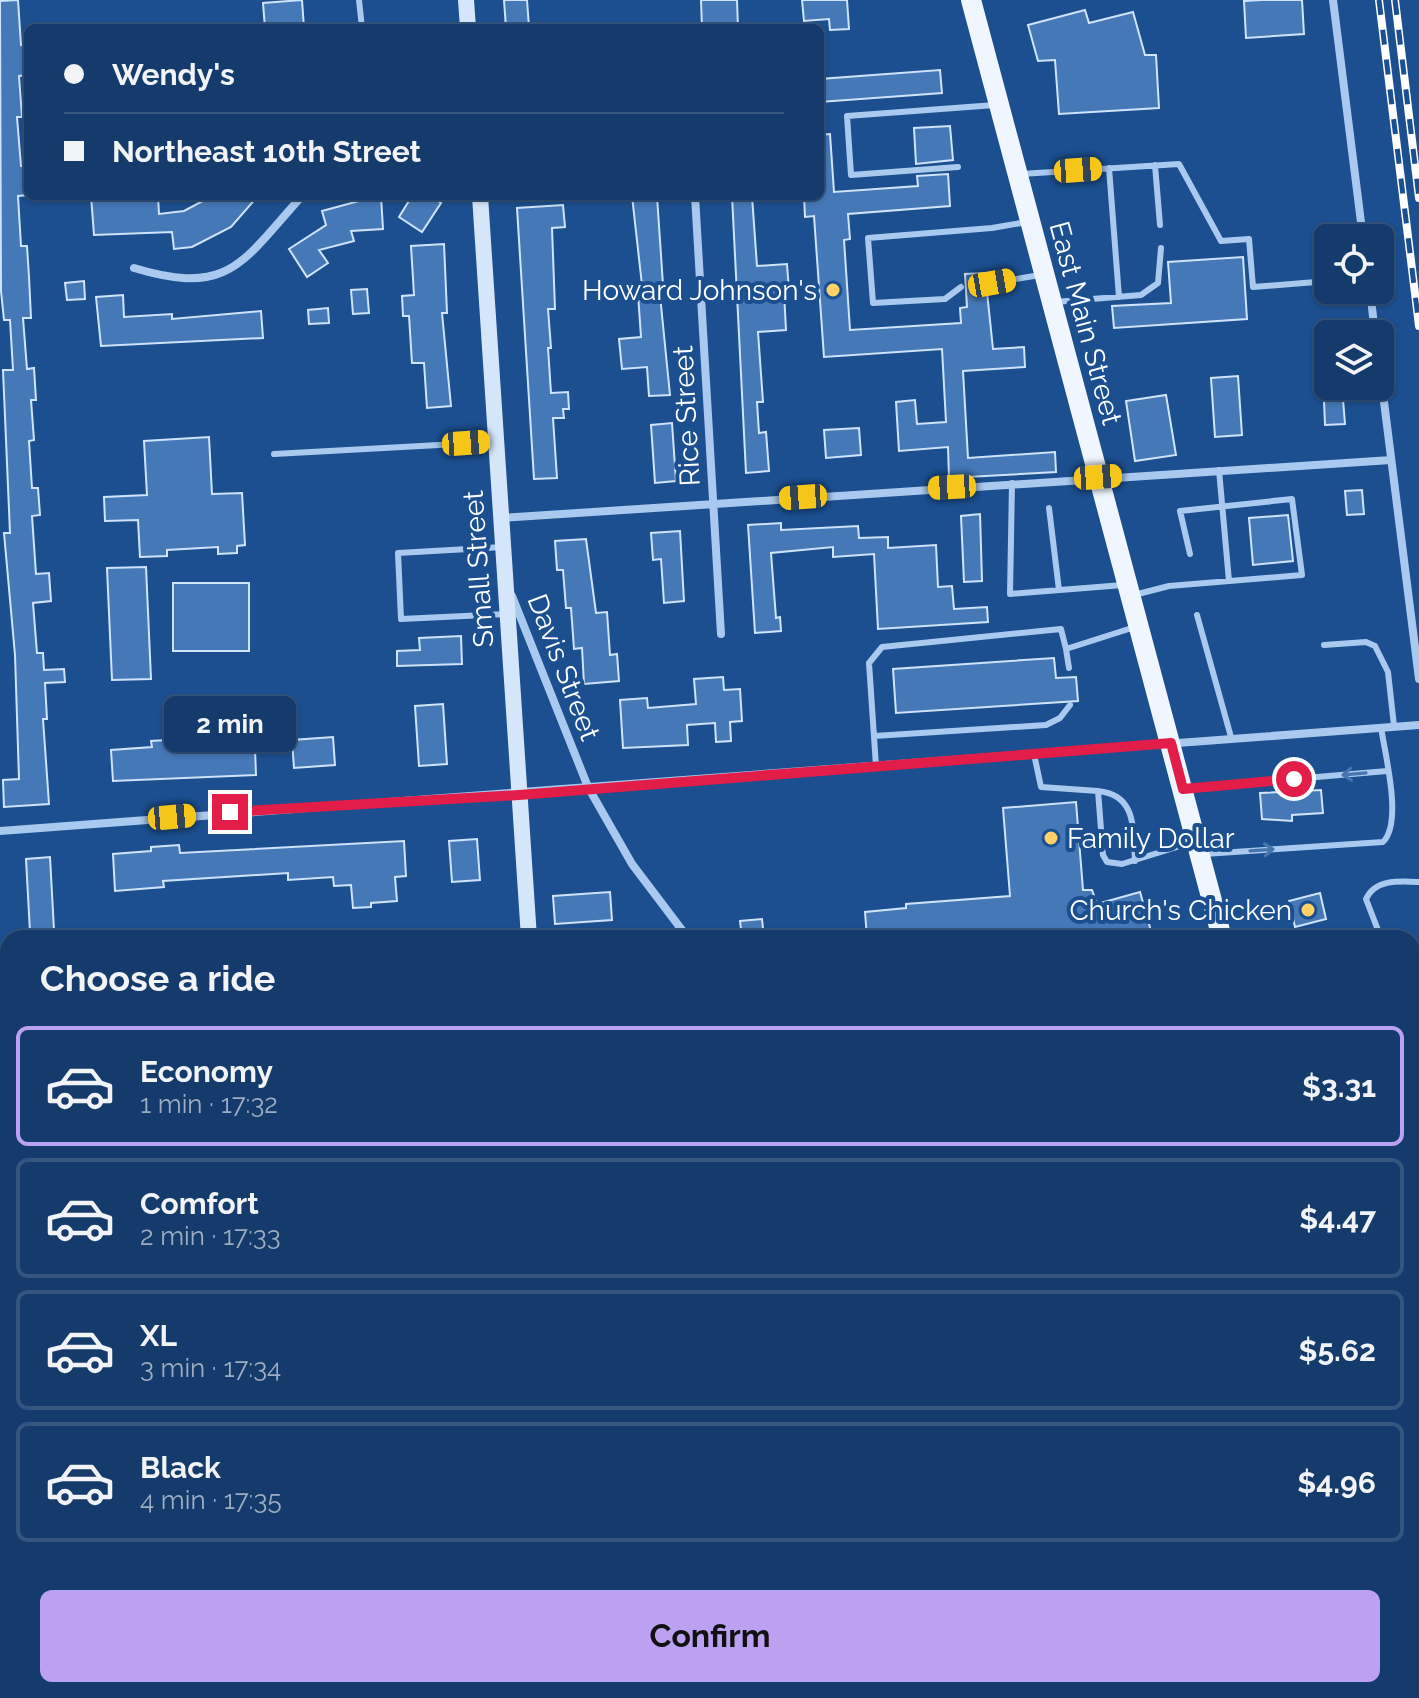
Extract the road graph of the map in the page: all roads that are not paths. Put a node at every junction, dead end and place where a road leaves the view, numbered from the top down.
1 (359, 0) edge
2 (466, 0) edge
3 (971, 0) edge
4 (1333, 0) edge
5 (362, 24) edge
6 (468, 24) edge
7 (999, 104) junction
8 (1155, 165) junction
9 (958, 167) dead end
10 (1109, 168) junction
11 (1017, 174) junction
12 (298, 200) edge
13 (480, 200) edge
14 (695, 200) edge
15 (1030, 221) junction
16 (1361, 224) edge
17 (1160, 225) dead end
18 (1161, 248) dead end
19 (134, 268) dead end
20 (1044, 274) junction
21 (1314, 282) edge
22 (992, 283) dead end
23 (961, 287) dead end
24 (1119, 297) junction
25 (1052, 303) junction
26 (1384, 400) edge
27 (496, 441) junction
28 (274, 454) dead end
29 (1391, 460) junction
30 (1219, 470) junction
31 (1098, 477) junction
32 (1012, 483) junction
33 (713, 503) junction
34 (1221, 507) junction
35 (1049, 508) dead end
36 (501, 518) junction
37 (503, 547) junction
38 (1190, 554) dead end
39 (504, 572) junction
40 (1229, 581) junction
41 (1059, 590) junction
42 (1129, 590) junction
43 (507, 614) junction
44 (1197, 615) dead end
45 (1139, 626) junction
46 (721, 634) dead end
47 (1324, 645) dead end
48 (1066, 649) junction
49 (1069, 668) dead end
50 (1419, 679) edge
51 (1070, 705) dead end
52 (1419, 725) edge
53 (1394, 726) junction
54 (1381, 727) junction
55 (874, 736) junction
56 (1231, 737) junction
57 (1171, 743) junction
58 (1034, 754) junction
59 (876, 766) junction
60 (1387, 771) junction
61 (588, 787) junction
62 (1183, 789) junction
63 (1098, 791) junction
64 (519, 795) junction
65 (0, 831) edge
66 (1199, 847) junction
67 (1135, 861) junction
68 (1419, 882) edge
69 (528, 930) edge
70 (682, 930) edge
71 (1220, 930) edge
72 (1378, 930) edge

1 - 5 lane
2 - 6 street
3 - 7 main road, East Main Street
4 - 16 street
7 - 9 lane
7 - 11 main road, East Main Street
8 - 10 lane
8 - 17 lane
8 - 21 lane
10 - 11 lane
10 - 24 lane
11 - 15 main road, East Main Street
12 - 19 street
13 - 27 street, Small Street
14 - 33 street, Rice Street
15 - 20 main road, East Main Street
15 - 23 lane
18 - 24 lane
20 - 22 lane
20 - 25 main road, East Main Street
24 - 25 lane
25 - 31 main road, East Main Street
26 - 29 street
27 - 28 lane
27 - 36 street, Small Street
29 - 30 street
29 - 50 street
30 - 31 street
30 - 34 lane
31 - 32 street
31 - 42 main road, East Main Street
32 - 33 street
32 - 41 lane
33 - 36 street
33 - 46 street, Rice Street
34 - 38 lane
34 - 40 lane
34 - 40 lane
35 - 41 lane
36 - 37 street, Small Street
37 - 39 street, Small Street
37 - 43 lane
39 - 43 street, Small Street
39 - 61 street, Davis Street
40 - 42 lane
41 - 42 lane
42 - 45 main road, East Main Street
43 - 64 street, Small Street
44 - 56 lane
45 - 48 lane
45 - 57 main road, East Main Street
47 - 53 lane
48 - 49 lane
48 - 55 lane
51 - 55 lane
52 - 53 street
53 - 54 street
54 - 56 street
54 - 60 lane
55 - 59 lane
56 - 57 street
57 - 58 street
57 - 62 main road, East Main Street
58 - 59 street
58 - 63 lane
59 - 61 street
60 -> 62 lane
66 -> 60 lane
61 - 64 street
61 - 70 street, Davis Street
62 - 66 main road, East Main Street
63 - 67 lane
63 - 67 lane
64 - 65 street
64 - 69 street, Small Street
66 - 67 lane
66 - 71 main road, East Main Street
68 - 72 lane

